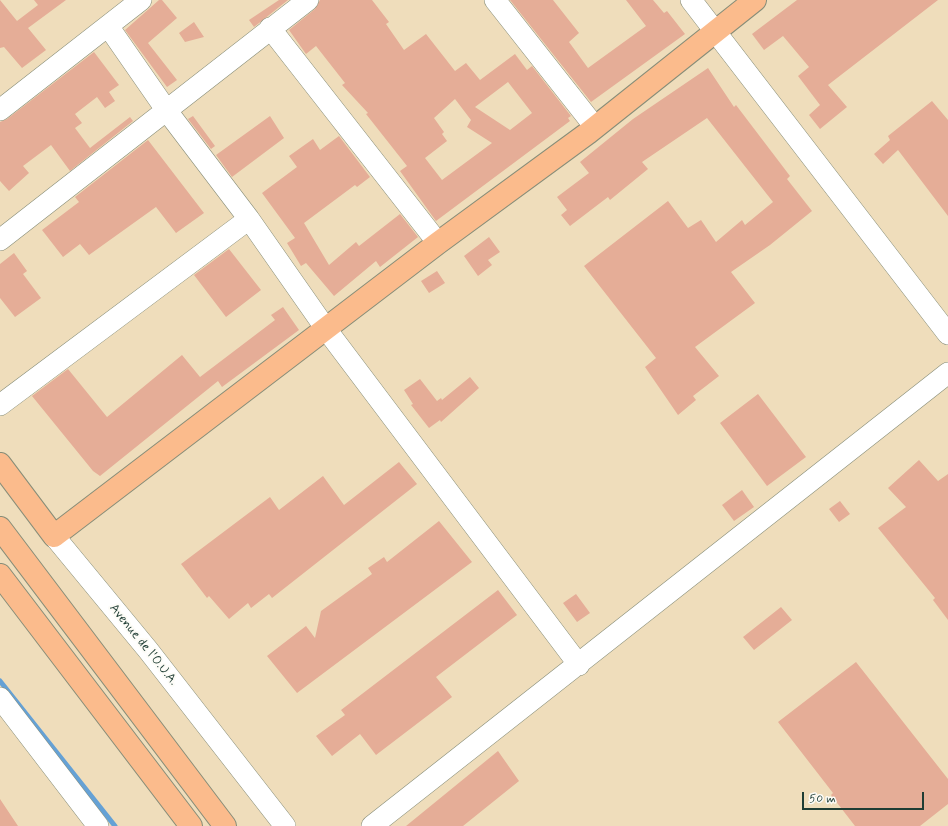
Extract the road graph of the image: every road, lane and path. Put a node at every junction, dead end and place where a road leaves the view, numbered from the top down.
1 (141, 0) edge
2 (308, 0) edge
3 (495, 0) edge
4 (691, 0) edge
5 (755, 0) edge
6 (108, 26) junction
7 (270, 28) junction
8 (715, 30) junction
9 (0, 110) edge
10 (167, 111) junction
11 (595, 127) junction
12 (248, 219) junction
13 (0, 240) edge
14 (438, 243) junction
15 (326, 329) junction
16 (948, 334) edge
17 (948, 373) edge
18 (0, 405) edge
19 (0, 464) edge
20 (0, 528) edge
21 (54, 536) junction
22 (0, 575) edge
23 (579, 664) junction
24 (0, 698) edge
25 (98, 826) edge
26 (192, 826) edge
27 (225, 826) edge
28 (285, 826) edge
29 (372, 826) edge

1 - 6 street
2 - 7 street
3 - 11 street
4 - 8 street
5 - 8 main road
6 - 9 street
6 - 10 street
7 - 10 street
7 - 14 street
8 - 11 main road
8 - 16 street
10 - 12 street
10 - 13 street
11 - 14 main road
12 - 15 street
12 - 18 street
14 - 15 main road
15 - 21 main road
15 - 23 street
17 - 23 street
19 - 21 main road, Avenue de l'O.U.A.
20 - 27 main road
21 - 28 street, Avenue de l'O.U.A.
22 - 26 main road
23 - 29 street
24 - 25 street

